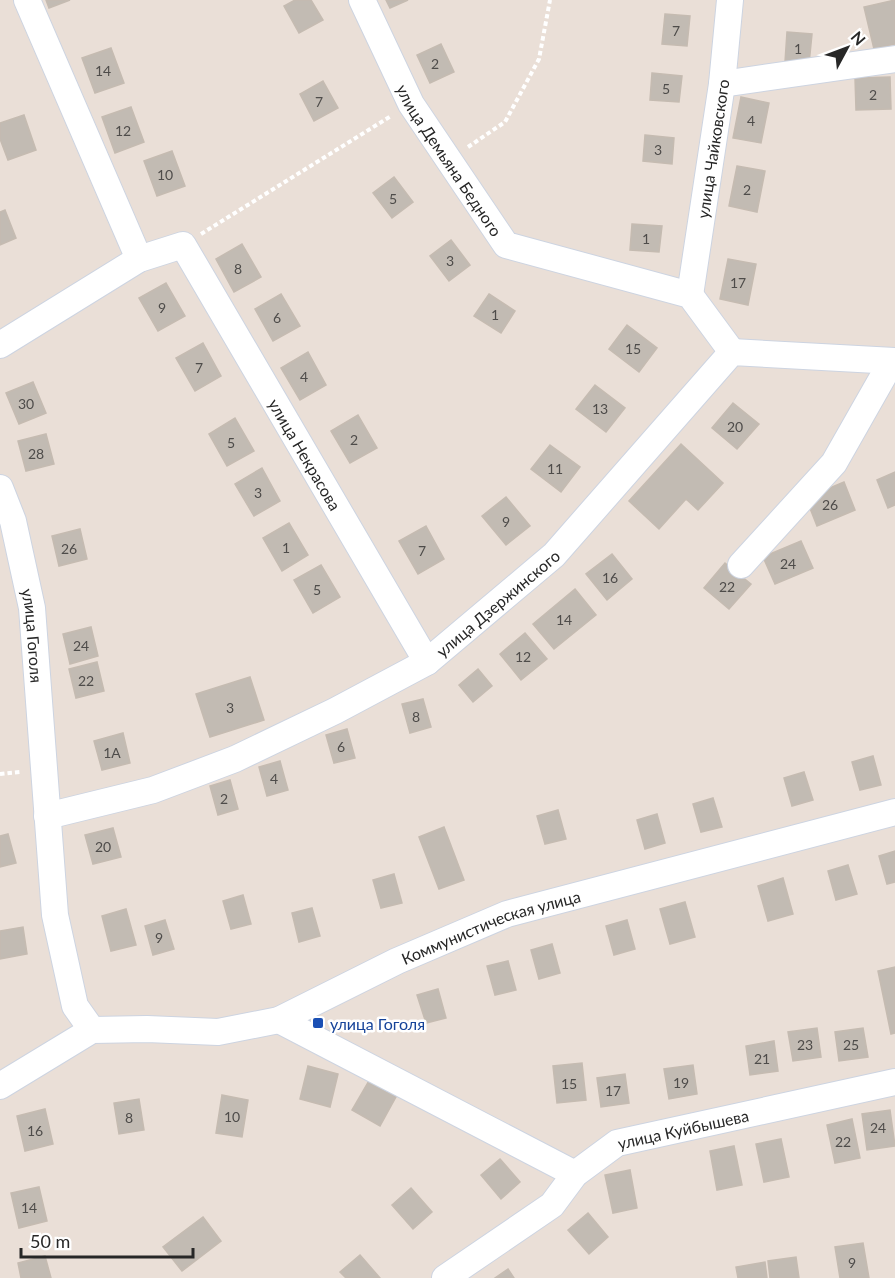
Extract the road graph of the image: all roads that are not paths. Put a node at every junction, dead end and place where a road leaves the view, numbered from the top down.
1 (27, 0) edge
2 (362, 0) edge
3 (730, 0) edge
4 (895, 60) edge
5 (722, 84) junction
6 (139, 259) junction
7 (690, 295) junction
8 (0, 345) edge
9 (732, 352) junction
10 (893, 361) edge
11 (0, 488) edge
12 (741, 565) dead end
13 (427, 662) junction
14 (895, 812) edge
15 (47, 816) junction
16 (279, 1020) junction
17 (92, 1030) junction
18 (895, 1082) edge
19 (0, 1086) edge
20 (575, 1174) junction
21 (446, 1278) edge

1 - 6 street
2 - 7 street, улица Демьяна Бедного
3 - 5 street, улица Чайковского
4 - 5 street
5 - 7 street, улица Чайковского
6 - 8 street
6 - 13 street, улица Некрасова
7 - 9 street
9 - 10 street
9 - 13 street, улица Дзержинского
10 - 12 street
11 - 15 street, улица Гоголя
13 - 15 street, улица Дзержинского
14 - 16 street, Коммунистическая улица
15 - 17 street, улица Гоголя
16 - 17 street, Коммунистическая улица
16 - 20 street
17 - 19 street
18 - 20 street, улица Куйбышева
20 - 21 street, улица Куйбышева

